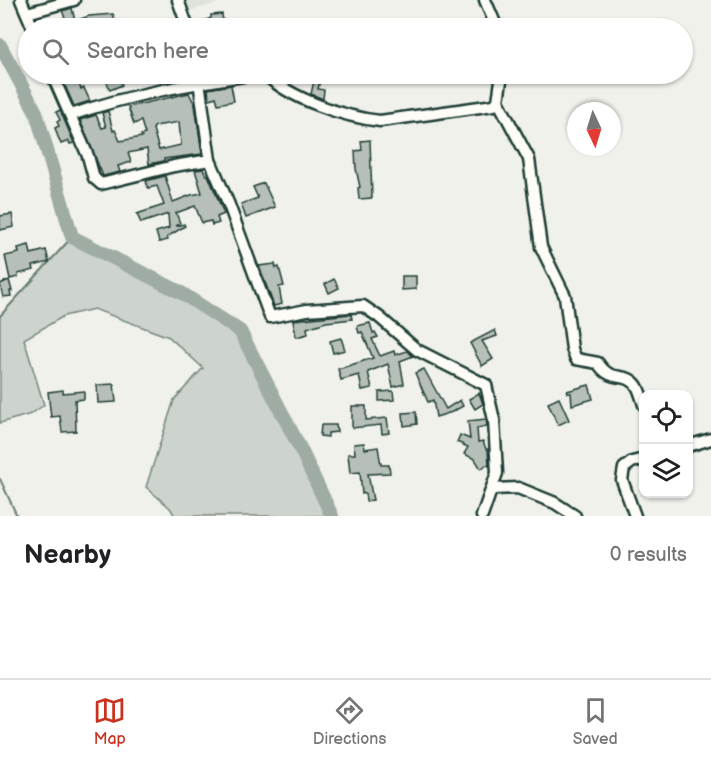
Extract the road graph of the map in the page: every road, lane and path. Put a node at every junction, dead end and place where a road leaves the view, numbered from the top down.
1 (21, 0) edge
2 (74, 0) edge
3 (178, 0) edge
4 (485, 0) edge
5 (27, 13) junction
6 (29, 18) edge
7 (184, 18) edge
8 (493, 18) edge
9 (58, 84) edge
10 (176, 84) edge
11 (199, 84) edge
12 (280, 84) edge
13 (500, 84) edge
14 (498, 101) junction
15 (71, 115) junction
16 (210, 160) junction
17 (639, 392) edge
18 (711, 439) edge
19 (693, 444) edge
20 (639, 460) edge
21 (493, 489) junction
22 (482, 516) edge
23 (575, 516) edge
24 (635, 516) edge

1 - 5 street
2 - 5 street
3 - 7 street
4 - 8 street
5 - 6 street
9 - 15 street
10 - 15 street
11 - 16 street
12 - 14 street
13 - 14 street
14 - 17 street
15 - 16 street
16 - 21 street
18 - 19 street
20 - 24 street
21 - 22 street
21 - 23 street

